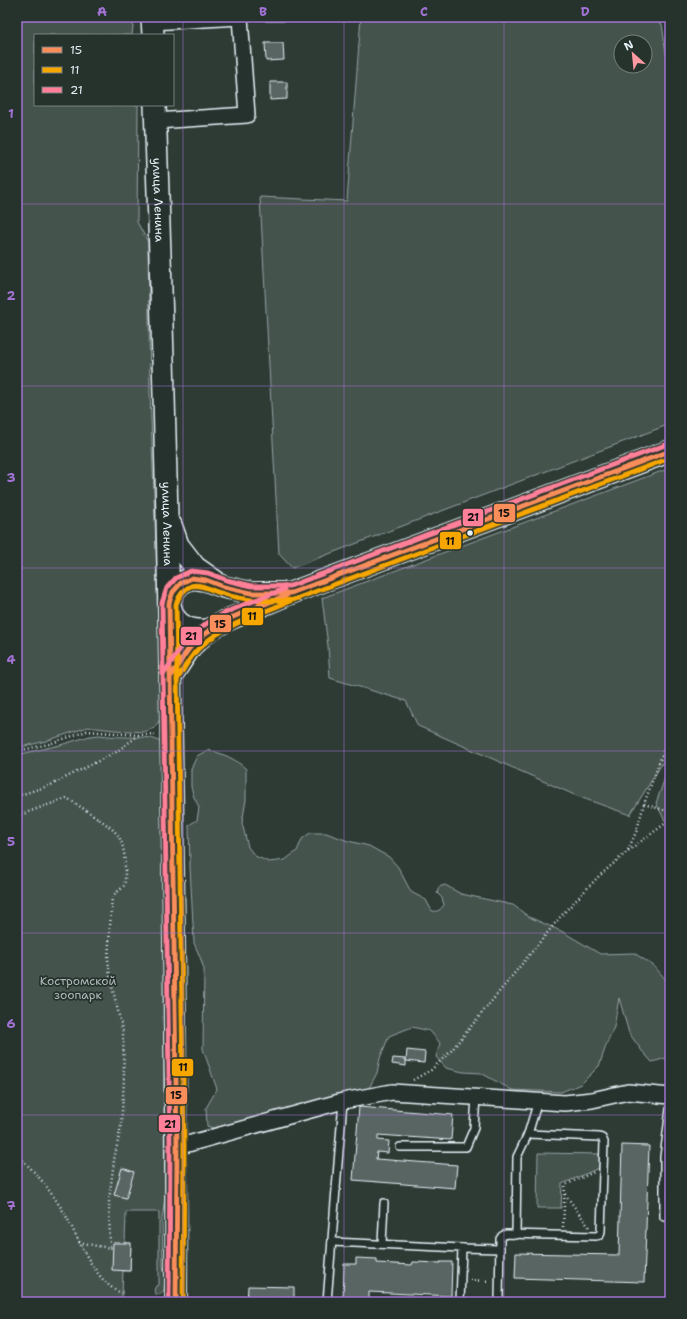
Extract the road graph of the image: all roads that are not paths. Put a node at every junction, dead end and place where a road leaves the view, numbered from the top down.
1 (240, 17) edge
2 (152, 25) edge
3 (156, 113) edge
4 (670, 451) edge
5 (167, 514) junction
6 (224, 587) junction
7 (291, 594) junction
8 (169, 603) junction
9 (209, 630) junction
10 (171, 676) junction
11 (670, 1096) edge
12 (476, 1097) junction
13 (343, 1101) junction
14 (538, 1101) junction
15 (670, 1109) edge
16 (528, 1134) junction
17 (177, 1147) junction
18 (400, 1147) dead end
19 (384, 1203) dead end
20 (670, 1217) edge
21 (516, 1235) junction
22 (332, 1242) junction
23 (382, 1244) junction
24 (462, 1248) junction
25 (500, 1249) junction
26 (176, 1302) edge
27 (327, 1302) edge
28 (460, 1302) edge
29 (499, 1302) edge

1 - 2 street
1 - 3 street
3 - 5 main road, улица Ленина
4 - 7 main road
5 - 6 main road
5 - 8 main road, улица Ленина
6 - 7 main road
6 - 8 main road
7 - 9 main road
8 - 9 main road
8 - 10 main road, улица Ленина
9 - 10 main road
10 - 17 main road, улица Ленина
11 - 14 street
12 - 13 street
12 - 14 street
12 - 18 lane
13 - 17 street
13 - 22 lane
14 - 16 lane
15 - 20 lane
16 - 21 lane
16 - 21 lane
17 - 26 main road, улица Ленина
19 - 23 lane
21 - 25 lane
22 - 23 lane
22 - 27 lane
23 - 24 lane
24 - 25 lane
24 - 28 lane
25 - 29 lane

